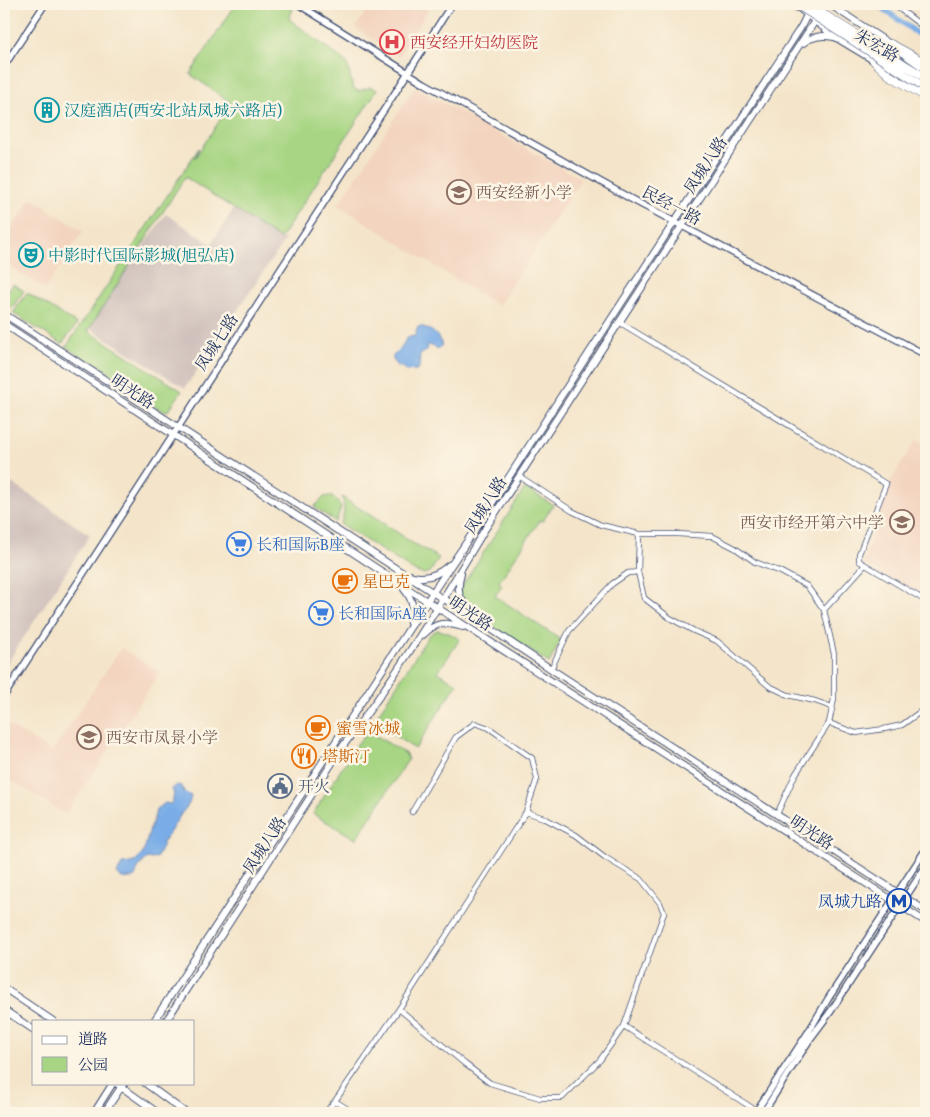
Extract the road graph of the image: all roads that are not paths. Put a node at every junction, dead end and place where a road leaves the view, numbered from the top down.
1 (45, 4) edge
2 (298, 4) edge
3 (452, 4) edge
4 (790, 4) edge
5 (796, 4) edge
6 (807, 4) edge
7 (812, 4) edge
8 (827, 4) edge
9 (893, 4) edge
10 (806, 16) junction
11 (815, 21) junction
12 (926, 29) edge
13 (835, 37) junction
14 (891, 44) junction
15 (797, 49) junction
16 (874, 61) junction
17 (926, 63) edge
18 (4, 66) edge
19 (926, 70) edge
20 (408, 73) junction
21 (926, 78) edge
22 (926, 90) edge
23 (926, 97) edge
24 (674, 222) junction
25 (682, 227) junction
26 (4, 314) edge
27 (619, 322) junction
28 (4, 324) edge
29 (926, 355) edge
30 (178, 427) junction
31 (173, 434) junction
32 (519, 476) junction
33 (639, 534) junction
34 (456, 557) junction
35 (465, 563) junction
36 (865, 565) junction
37 (402, 572) junction
38 (638, 572) junction
39 (396, 581) junction
40 (433, 592) junction
41 (443, 599) junction
42 (427, 601) junction
43 (926, 601) edge
44 (438, 608) junction
45 (824, 610) junction
46 (478, 620) junction
47 (472, 630) junction
48 (403, 640) junction
49 (413, 645) junction
50 (551, 669) junction
51 (4, 696) edge
52 (832, 707) junction
53 (926, 709) edge
54 (830, 723) junction
55 (412, 812) dead end
56 (526, 812) junction
57 (777, 814) junction
58 (926, 849) edge
59 (926, 866) edge
60 (898, 893) junction
61 (906, 898) junction
62 (892, 900) junction
63 (900, 906) junction
64 (926, 911) edge
65 (926, 922) edge
66 (4, 988) edge
67 (399, 1008) junction
68 (4, 1010) edge
69 (52, 1020) edge
70 (155, 1020) edge
71 (167, 1020) edge
72 (624, 1026) junction
73 (32, 1029) edge
74 (119, 1084) edge
75 (146, 1084) edge
76 (335, 1101) junction
77 (758, 1112) edge
78 (94, 1113) edge
79 (104, 1113) edge
80 (158, 1113) edge
81 (186, 1113) edge
82 (325, 1113) edge
83 (354, 1113) edge

1 - 18 street
2 - 20 street, 民经一路
3 - 20 street, 凤城七路
4 - 10 main road, 朱宏路
5 - 22 highway, bridge
6 - 21 highway, bridge
7 - 10 main road, 凤城八路
8 - 11 main road, 凤城八路
8 - 14 main road, 朱宏路
9 - 12 street
10 - 11 main road, 朱宏路
10 - 24 main road, 凤城八路
11 - 13 main road, 朱宏路
11 - 15 main road, 凤城八路
13 - 15 main road
13 - 16 main road, 朱宏路
14 - 17 highway
14 - 19 main road, 朱宏路
15 - 25 main road, 凤城八路
16 - 22 main road, 朱宏路
16 - 23 highway
20 - 24 street, 民经一路
20 - 30 street, 凤城七路
24 - 25 street, 民经一路
24 - 34 main road, 凤城八路
25 - 27 main road, 凤城八路
25 - 29 street, 民经一路
26 - 30 main road, 明光路
27 - 32 main road, 凤城八路
27 - 36 street
28 - 31 main road, 明光路
30 - 31 street, 凤城七路
30 - 37 main road, 明光路
31 - 39 main road, 明光路
31 - 51 street, 凤城七路
32 - 33 street
32 - 35 main road, 凤城八路
33 - 38 street
33 - 45 street
34 - 37 main road
34 - 40 main road, 凤城八路
35 - 41 main road, 凤城八路
35 - 46 main road
36 - 43 street
36 - 45 street
37 - 40 main road, 明光路
38 - 50 street
38 - 52 street
39 - 42 main road, 明光路
39 - 48 main road
40 - 41 main road, 明光路
40 - 42 main road, 凤城八路
41 - 44 main road, 凤城八路
41 - 46 main road, 明光路
42 - 44 main road, 明光路
42 - 48 main road, 凤城八路
44 - 47 main road, 明光路
44 - 49 main road, 凤城八路
45 - 52 street
46 - 50 main road, 明光路
47 - 49 main road
47 - 62 main road, 明光路
48 - 70 main road, 凤城八路
49 - 71 main road, 凤城八路
50 - 57 main road, 明光路
52 - 54 street
53 - 54 street
54 - 57 street
55 - 56 street
56 - 67 street
56 - 72 street
57 - 60 main road, 明光路
58 - 60 street
59 - 61 street
60 - 61 main road, 明光路
60 - 62 street
61 - 63 street
61 - 64 main road, 明光路
62 - 63 main road, 明光路
62 - 77 street
63 - 65 main road, 明光路
63 - 77 street
66 - 69 main road
67 - 72 street
67 - 76 street
68 - 73 main road
72 - 77 street
74 - 78 main road
74 - 79 main road
74 - 80 main road
75 - 81 main road
76 - 82 street
76 - 83 street

